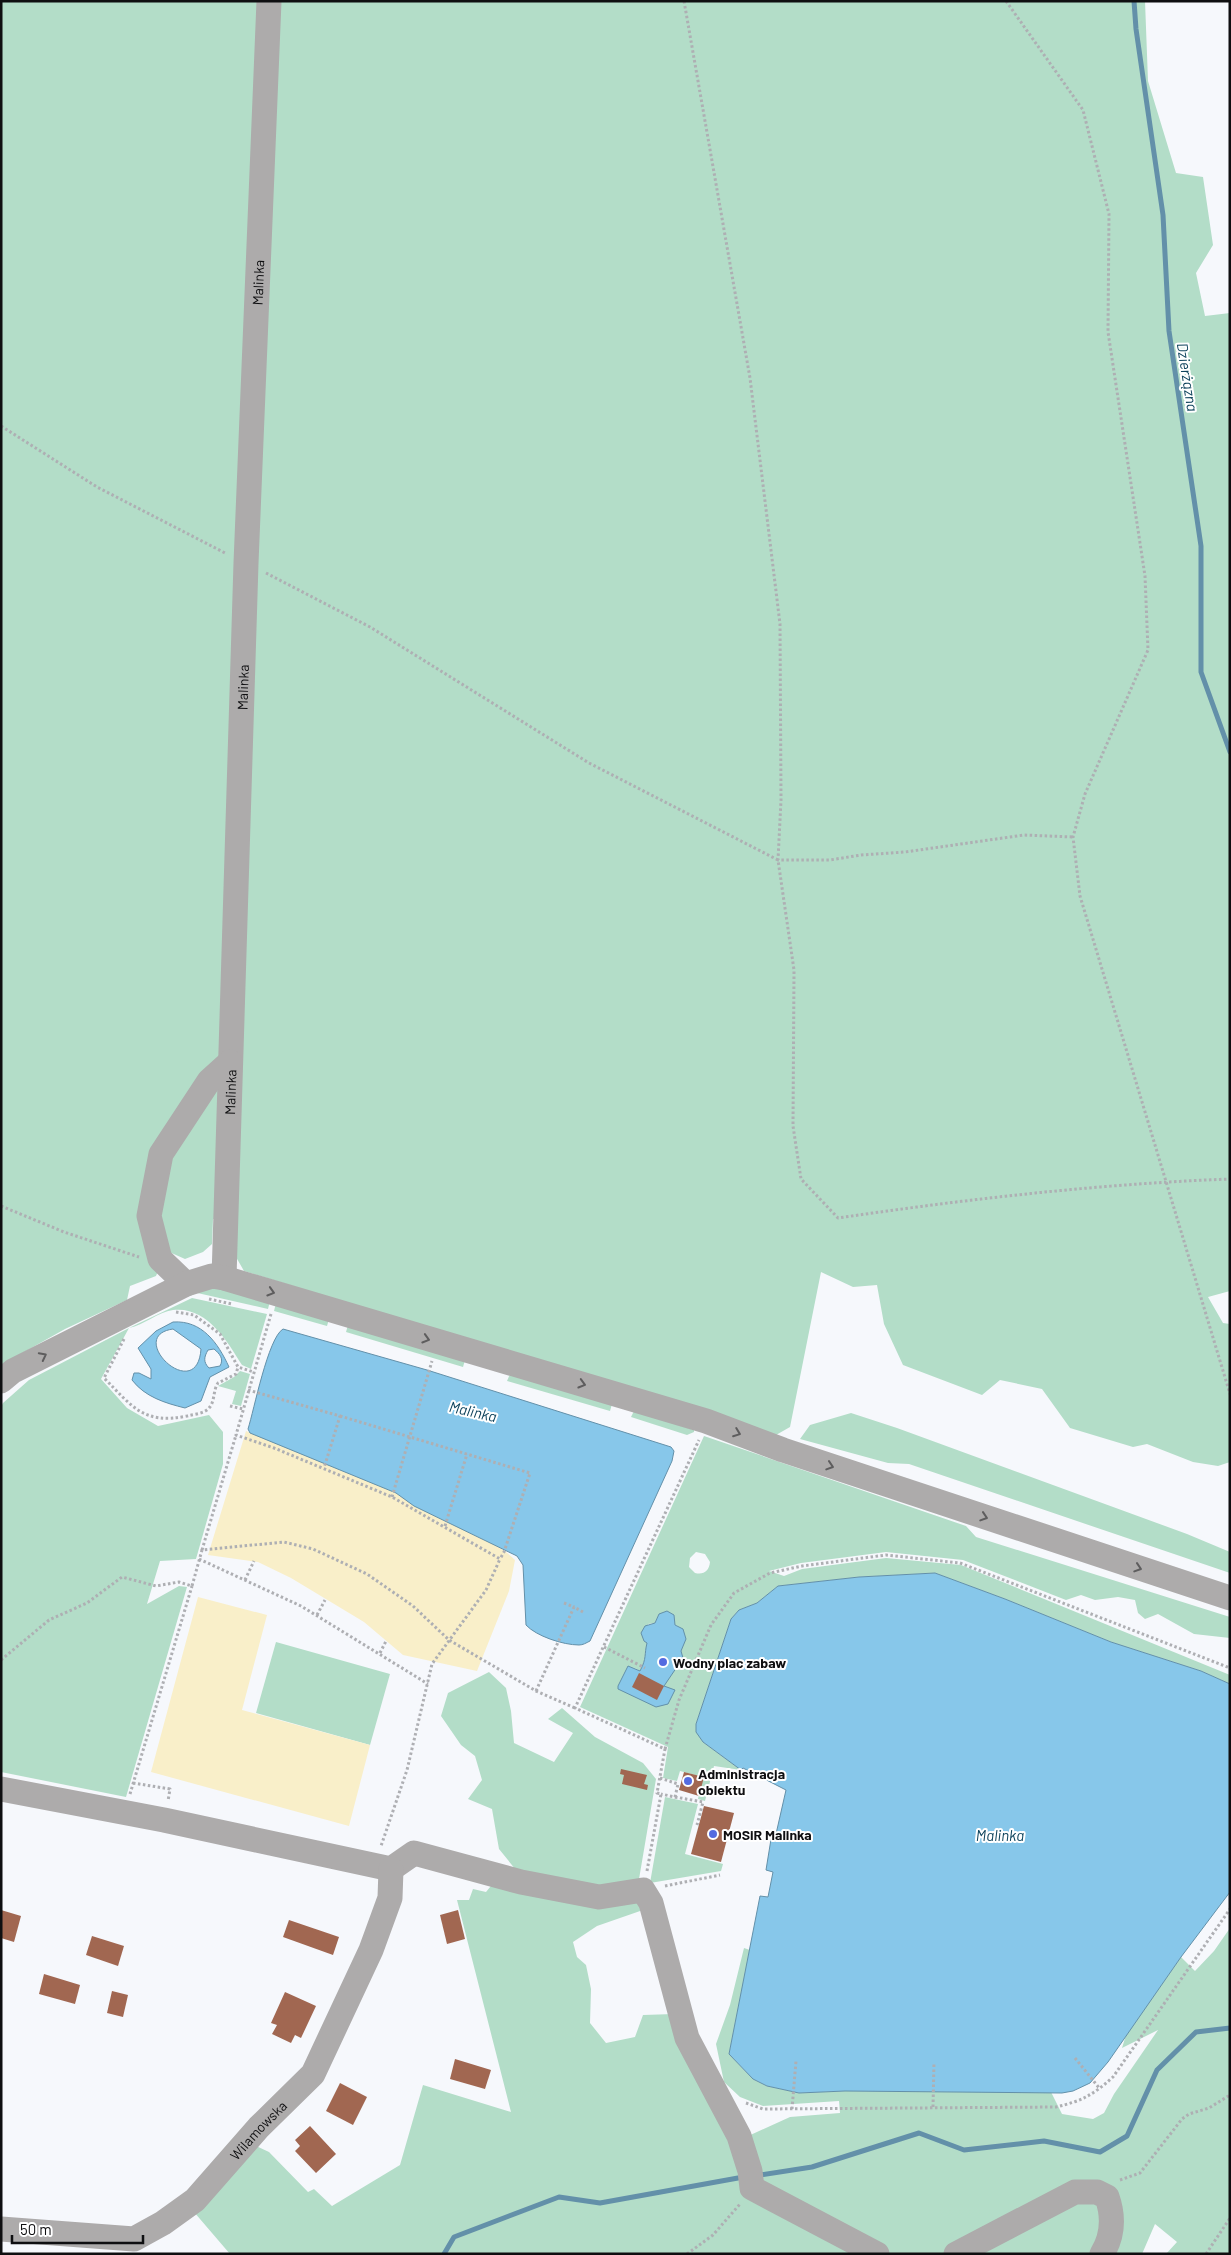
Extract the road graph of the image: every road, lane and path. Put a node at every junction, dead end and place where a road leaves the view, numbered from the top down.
1 (269, 1) edge
2 (684, 1) edge
3 (1006, 1) edge
4 (1, 426) edge
5 (246, 563) junction
6 (1072, 836) junction
7 (778, 860) junction
8 (230, 1062) junction
9 (1230, 1179) edge
10 (1166, 1181) junction
11 (1, 1206) edge
12 (160, 1260) junction
13 (224, 1278) junction
14 (186, 1284) junction
15 (170, 1312) dead end
16 (280, 1316) dead end
17 (125, 1338) dead end
18 (423, 1358) dead end
19 (432, 1364) dead end
20 (441, 1364) dead end
21 (238, 1367) junction
22 (254, 1372) junction
23 (1, 1381) edge
24 (248, 1390) junction
25 (1230, 1394) edge
26 (230, 1406) dead end
27 (243, 1409) junction
28 (340, 1416) junction
29 (699, 1433) junction
30 (236, 1435) junction
31 (410, 1437) junction
32 (467, 1454) junction
33 (324, 1468) junction
34 (392, 1497) junction
35 (445, 1526) junction
36 (202, 1550) junction
37 (199, 1558) junction
38 (500, 1559) junction
39 (254, 1561) dead end
40 (245, 1580) junction
41 (192, 1586) junction
42 (1230, 1598) edge
43 (325, 1600) dead end
44 (564, 1603) dead end
45 (574, 1607) junction
46 (583, 1612) dead end
47 (316, 1615) junction
48 (386, 1640) dead end
49 (449, 1640) junction
50 (604, 1647) junction
51 (380, 1653) junction
52 (1, 1660) edge
53 (645, 1668) dead end
54 (1230, 1668) edge
55 (428, 1684) junction
56 (536, 1691) junction
57 (575, 1708) junction
58 (665, 1749) junction
59 (660, 1778) junction
60 (1, 1789) edge
61 (131, 1791) dead end
62 (660, 1794) junction
63 (675, 1797) junction
64 (696, 1825) dead end
65 (391, 1869) junction
66 (720, 1876) dead end
67 (644, 1890) junction
68 (1230, 1909) edge
69 (1074, 2058) dead end
70 (796, 2061) dead end
71 (934, 2062) dead end
72 (1100, 2089) junction
73 (1230, 2095) edge
74 (738, 2100) dead end
75 (933, 2107) junction
76 (792, 2109) junction
77 (1112, 2183) dead end
78 (752, 2188) junction
79 (1230, 2218) edge
80 (1, 2229) edge
81 (687, 2254) edge
82 (877, 2254) edge
83 (956, 2254) edge
84 (1102, 2254) edge
85 (1206, 2254) edge

1 - 5 street, Malinka
2 - 7 path
3 - 6 path
4 - 5 path
5 - 7 path
5 - 8 street, Malinka
6 - 7 path
6 - 10 path
7 - 10 path
8 - 12 street
8 - 13 street, Malinka
9 - 10 path
10 - 25 path
11 - 12 path
12 - 14 street
13 - 14 street
13 -> 29 street
23 -> 14 street
15 - 21 path
16 - 22 path
17 - 21 path
18 - 20 path
19 - 31 path
21 - 22 path
22 - 24 path
24 - 27 path
24 - 28 path
26 - 27 path
27 - 30 path
28 - 31 path
28 - 33 path
29 -> 42 street
29 - 50 path
30 - 33 path
30 - 36 path
31 - 32 path
31 - 34 path
32 - 35 path
32 - 38 path
33 - 34 path
34 - 35 path
35 - 38 path
36 - 37 path
36 - 49 path
37 - 40 path
37 - 41 path
38 - 49 path
39 - 40 path
40 - 47 path
41 - 52 path
41 - 61 path
43 - 47 path
44 - 45 path
45 - 46 path
45 - 56 path
47 - 51 path
48 - 51 path
49 - 55 path
49 - 56 path
50 - 53 path
50 - 57 path
51 - 55 path
54 - 58 path
55 - 65 path
56 - 57 path
57 - 58 path
58 - 59 path
59 - 62 path
59 - 63 path
60 - 65 street
62 - 63 path
62 - 67 path
63 - 64 path
65 - 67 street
65 - 80 street, Wilamowska
66 - 67 path
67 - 78 street
68 - 72 path
69 - 72 path
70 - 76 path
71 - 75 path
72 - 75 path
73 - 77 path
74 - 76 path
75 - 76 path
78 - 81 path
78 - 82 street
79 - 85 path
83 - 84 street

